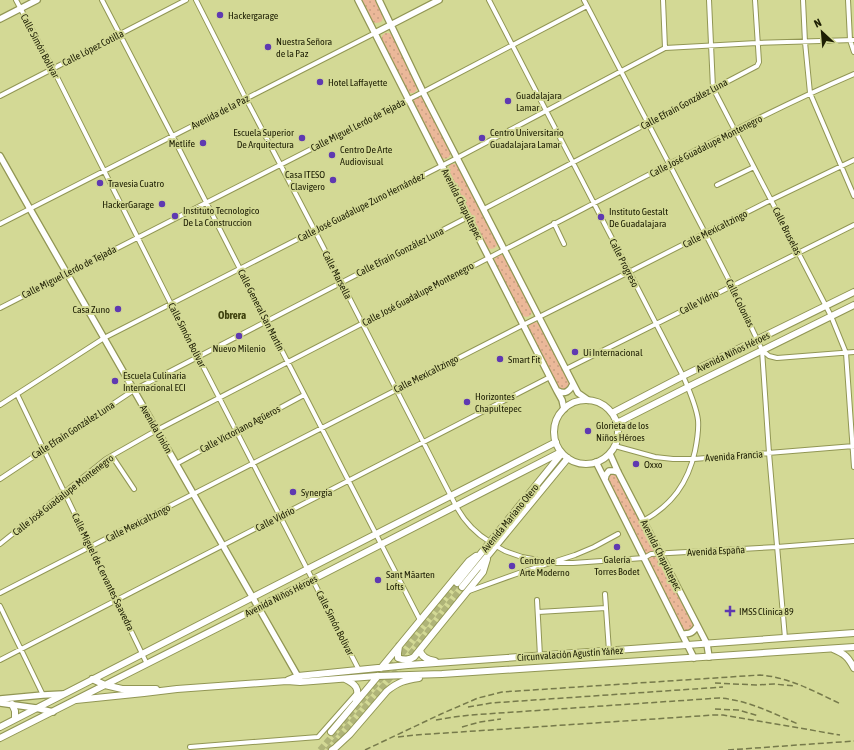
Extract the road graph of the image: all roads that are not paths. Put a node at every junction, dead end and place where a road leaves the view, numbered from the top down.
1 (16, 0) edge
2 (37, 0) edge
3 (102, 0) edge
4 (186, 0) edge
5 (196, 0) edge
6 (358, 0) edge
7 (378, 0) edge
8 (439, 0) edge
9 (489, 0) edge
10 (584, 0) edge
11 (663, 0) edge
12 (709, 0) edge
13 (755, 0) edge
14 (803, 0) edge
15 (848, 0) edge
16 (587, 6) junction
17 (20, 9) junction
18 (0, 19) edge
19 (391, 25) junction
20 (375, 33) junction
21 (120, 34) junction
22 (852, 40) edge
23 (805, 42) junction
24 (757, 43) junction
25 (512, 45) junction
26 (712, 45) junction
27 (665, 48) junction
28 (854, 52) edge
29 (52, 69) junction
30 (621, 72) junction
31 (854, 74) edge
32 (713, 88) junction
33 (423, 92) junction
34 (810, 93) junction
35 (0, 96) edge
36 (246, 98) junction
37 (409, 99) junction
38 (546, 111) junction
39 (648, 123) junction
40 (735, 131) junction
41 (172, 136) junction
42 (0, 156) edge
43 (457, 158) junction
44 (854, 160) edge
45 (573, 162) junction
46 (280, 164) junction
47 (669, 164) junction
48 (442, 165) junction
49 (841, 166) junction
50 (754, 167) junction
51 (104, 171) junction
52 (717, 185) dead end
53 (854, 196) edge
54 (771, 200) junction
55 (206, 202) junction
56 (594, 203) junction
57 (30, 209) junction
58 (484, 209) junction
59 (468, 217) junction
60 (0, 224) edge
61 (554, 224) junction
62 (854, 225) edge
63 (315, 231) junction
64 (706, 234) junction
65 (138, 238) junction
66 (564, 244) dead end
67 (504, 249) junction
68 (798, 253) junction
69 (488, 257) junction
70 (240, 269) junction
71 (629, 272) junction
72 (67, 274) junction
73 (341, 283) junction
74 (732, 286) junction
75 (854, 292) edge
76 (171, 304) junction
77 (854, 305) edge
78 (825, 306) junction
79 (0, 308) edge
80 (831, 316) junction
81 (539, 317) junction
82 (266, 321) junction
83 (362, 323) junction
84 (656, 324) junction
85 (523, 325) junction
86 (104, 338) junction
87 (758, 340) junction
88 (762, 350) junction
89 (846, 352) junction
90 (854, 352) edge
91 (198, 356) junction
92 (288, 362) junction
93 (566, 369) junction
94 (683, 376) junction
95 (550, 377) junction
96 (574, 384) junction
97 (688, 387) junction
98 (134, 390) junction
99 (396, 390) junction
100 (557, 391) junction
101 (17, 394) junction
102 (304, 395) junction
103 (220, 398) junction
104 (588, 400) junction
105 (0, 405) edge
106 (564, 409) junction
107 (612, 413) junction
108 (617, 423) junction
109 (322, 428) junction
110 (157, 430) junction
111 (237, 431) junction
112 (556, 442) junction
113 (423, 443) junction
114 (614, 446) junction
115 (853, 446) edge
116 (44, 449) junction
117 (562, 452) junction
118 (769, 453) junction
119 (610, 454) junction
120 (112, 456) junction
121 (568, 458) junction
122 (694, 459) junction
123 (596, 462) junction
124 (253, 463) junction
125 (176, 464) junction
126 (854, 467) edge
127 (618, 472) junction
128 (0, 479) edge
129 (604, 479) junction
130 (349, 481) junction
131 (134, 489) dead end
132 (65, 493) junction
133 (194, 494) junction
134 (450, 496) junction
135 (456, 506) junction
136 (280, 516) junction
137 (643, 521) junction
138 (376, 534) junction
139 (618, 534) dead end
140 (854, 541) edge
141 (0, 544) edge
142 (381, 544) junction
143 (493, 544) junction
144 (223, 545) junction
145 (91, 547) junction
146 (777, 547) junction
147 (486, 552) junction
148 (660, 554) junction
149 (644, 558) junction
150 (554, 562) junction
151 (308, 569) junction
152 (313, 579) junction
153 (462, 587) junction
154 (0, 593) edge
155 (605, 594) dead end
156 (253, 597) junction
157 (116, 600) junction
158 (537, 600) dead end
159 (0, 606) edge
160 (259, 607) junction
161 (606, 608) junction
162 (538, 612) junction
163 (420, 620) junction
164 (697, 626) junction
165 (854, 633) edge
166 (682, 634) junction
167 (785, 638) junction
168 (707, 644) junction
169 (688, 645) junction
170 (399, 646) junction
171 (854, 647) edge
172 (832, 648) junction
173 (21, 649) junction
174 (420, 650) junction
175 (609, 651) junction
176 (142, 654) junction
177 (564, 654) junction
178 (540, 656) junction
179 (708, 657) junction
180 (694, 658) junction
181 (0, 660) edge
182 (452, 662) junction
183 (147, 664) junction
184 (417, 665) junction
185 (564, 666) junction
186 (381, 668) junction
187 (854, 668) edge
188 (359, 670) junction
189 (442, 674) junction
190 (377, 676) junction
191 (299, 679) junction
192 (344, 679) junction
193 (92, 680) junction
194 (105, 685) junction
195 (177, 689) junction
196 (358, 692) junction
197 (42, 694) junction
198 (63, 694) junction
199 (0, 699) edge
200 (76, 700) junction
201 (0, 703) edge
202 (12, 704) junction
203 (355, 704) junction
204 (36, 708) junction
205 (53, 712) junction
206 (15, 719) junction
207 (0, 727) edge
208 (331, 732) dead end
209 (0, 738) edge
210 (190, 747) dead end
211 (332, 750) edge

1 - 17 street, Calle Simón Bolívar
2 - 17 street
3 - 21 street, Calle General San Martín
4 - 21 street, Calle López Cotilla
5 - 36 street, Calle Marsella
6 - 20 street, Avenida Chapultepec
7 - 19 street, Avenida Chapultepec
8 - 19 street, Avenida de la Paz
9 - 25 street, Calle Progreso
10 - 16 street, Calle Colonias
11 - 27 street
12 - 26 street, Calle Bruselas
13 - 24 street
14 - 23 street
15 - 22 street
16 - 25 street, Calle Miguel Lerdo de Tejada
16 - 30 street, Calle Colonias
17 - 18 street
17 - 29 street, Calle Simón Bolívar
19 - 20 street, Avenida de la Paz
19 - 33 street, Avenida Chapultepec
20 - 36 street, Avenida de la Paz
20 - 37 street, Avenida Chapultepec
21 - 29 street, Calle López Cotilla
21 - 41 street, Calle General San Martín
22 - 23 street, Calle José Guadalupe Zuno Hernández
22 - 28 street
23 - 24 street, Calle José Guadalupe Zuno Hernández
23 - 34 street
24 - 26 street, Calle José Guadalupe Zuno Hernández
24 - 32 street, Calle Efraín González Luna
25 - 33 street, Calle Miguel Lerdo de Tejada
25 - 38 street, Calle Progreso
26 - 27 street, Calle José Guadalupe Zuno Hernández
26 - 32 street, Calle Bruselas
27 - 30 street, Calle José Guadalupe Zuno Hernández
29 - 35 street, Calle López Cotilla
29 - 51 street, Calle Simón Bolívar
30 - 38 street, Calle José Guadalupe Zuno Hernández
30 - 39 street, Calle Colonias
31 - 34 street, Calle José Guadalupe Montenegro
32 - 39 street, Calle Efraín González Luna
32 - 40 street, Calle Bruselas
33 - 37 street, Calle Miguel Lerdo de Tejada
33 - 43 street, Avenida Chapultepec
34 - 40 street, Calle José Guadalupe Montenegro
34 - 49 street
36 - 41 street, Avenida de la Paz
36 - 46 street, Calle Marsella
37 - 46 street, Calle Miguel Lerdo de Tejada
37 - 48 street, Avenida Chapultepec
38 - 43 street, Calle José Guadalupe Zuno Hernández
38 - 45 street, Calle Progreso
39 - 45 street, Calle Efraín González Luna
39 - 47 street, Calle Colonias
40 - 47 street, Calle José Guadalupe Montenegro
40 - 50 street, Calle Bruselas
41 - 51 street, Avenida de la Paz
41 - 55 street, Calle General San Martín
42 - 57 street, Avenida Unión
43 - 48 street, Calle José Guadalupe Zuno Hernández
43 - 58 street, Avenida Chapultepec
44 - 49 street, Calle Mexicaltzingo
45 - 56 street, Calle Progreso
45 - 58 street, Calle Efraín González Luna
46 - 55 street, Calle Miguel Lerdo de Tejada
46 - 63 street, Calle Marsella
47 - 56 street, Calle José Guadalupe Montenegro
47 - 64 street, Calle Colonias
48 - 59 street, Avenida Chapultepec
48 - 63 street, Calle José Guadalupe Zuno Hernández
49 - 53 street
49 - 54 street, Calle Mexicaltzingo
50 - 52 street
50 - 54 street, Calle Bruselas
51 - 57 street, Avenida de la Paz
51 - 65 street, Calle Simón Bolívar
54 - 64 street, Calle Mexicaltzingo
54 - 68 street, Calle Bruselas
55 - 65 street, Calle Miguel Lerdo de Tejada
55 - 70 street, Calle General San Martín
56 - 61 street, Calle José Guadalupe Montenegro
56 - 71 street, Calle Progreso
57 - 60 street, Avenida de la Paz
57 - 72 street, Avenida Unión
58 - 67 street, Avenida Chapultepec
59 - 69 street, Avenida Chapultepec
59 - 73 street, Calle Efraín González Luna
61 - 66 street
61 - 67 street, Calle José Guadalupe Montenegro
62 - 68 street, Calle Vidrio
63 - 70 street, Calle José Guadalupe Zuno Hernández
63 - 73 street, Calle Marsella
64 - 71 street, Calle Mexicaltzingo
64 - 74 street, Calle Colonias
65 - 72 street, Calle Miguel Lerdo de Tejada
65 - 76 street, Calle Simón Bolívar
67 - 69 street, Calle José Guadalupe Montenegro
67 - 81 street, Avenida Chapultepec
68 - 74 street, Calle Vidrio
68 - 78 street, Calle Bruselas
69 - 83 street, Calle José Guadalupe Montenegro
69 - 85 street, Avenida Chapultepec
70 - 76 street, Calle José Guadalupe Zuno Hernández
70 - 82 street, Calle General San Martín
71 - 81 street, Calle Mexicaltzingo
71 - 84 street, Calle Progreso
72 - 79 street, Calle Miguel Lerdo de Tejada
72 - 86 street, Avenida Unión
73 - 82 street, Calle Efraín González Luna
73 - 83 street, Calle Marsella
74 - 84 street, Calle Vidrio
74 - 87 street, Calle Colonias
75 - 78 main road, Avenida Niños Héroes
76 - 86 street, Calle José Guadalupe Zuno Hernández
76 - 91 street, Calle Simón Bolívar
77 - 80 main road, Avenida Niños Héroes
78 - 80 street, Calle Bruselas
78 - 87 main road, Avenida Niños Héroes
80 - 88 main road, Avenida Niños Héroes
80 - 89 street, Calle Bruselas
81 - 85 street, Calle Mexicaltzingo
81 - 93 street, Avenida Chapultepec
82 - 91 street, Calle Efraín González Luna
82 - 92 street, Calle General San Martín
83 - 92 street, Calle José Guadalupe Montenegro
83 - 99 street, Calle Marsella
84 - 93 street, Calle Vidrio
84 - 94 street, Calle Progreso
85 - 95 street, Avenida Chapultepec
85 - 99 street, Calle Mexicaltzingo
86 - 98 street, Avenida Unión
86 - 101 street, Calle José Guadalupe Zuno Hernández
87 - 88 street, Calle Colonias
87 - 94 main road, Avenida Niños Héroes
88 - 89 street
88 - 97 main road, Avenida Niños Héroes
88 - 118 street, Calle Colonias
89 - 90 street
89 - 115 street, Calle Bruselas
91 - 98 street, Calle Efraín González Luna
91 - 103 street, Calle Simón Bolívar
92 - 102 street, Calle General San Martín
92 - 103 street, Calle José Guadalupe Montenegro
93 - 96 street, Avenida Chapultepec
94 - 97 street, Calle Progreso
94 - 107 main road, Avenida Niños Héroes
95 - 100 street, Avenida Chapultepec
95 - 113 street, Calle Vidrio
96 - 100 street
96 - 104 street, Avenida Chapultepec
97 - 108 main road, Avenida Niños Héroes
97 - 122 street, Calle Progreso
98 - 110 street, Avenida Unión
98 - 116 street, Calle Efraín González Luna
99 - 109 street, Calle Mexicaltzingo
99 - 113 street, Calle Marsella
100 - 106 street, Avenida Chapultepec
101 - 105 street, Calle José Guadalupe Zuno Hernández
101 - 116 street, Calle Miguel de Cervantes Saavedra
102 - 109 street, Calle General San Martín
102 - 111 street, Calle Victoriano Agüeros
103 - 110 street, Calle José Guadalupe Montenegro
103 - 111 street, Calle Simón Bolívar
104 - 106 main road
104 - 107 main road
106 - 112 main road
107 - 108 main road
108 - 114 main road
109 - 124 street, Calle Mexicaltzingo
109 - 130 street, Calle General San Martín
110 - 120 street, Calle José Guadalupe Montenegro
110 - 125 street, Avenida Unión
111 - 124 street, Calle Simón Bolívar
111 - 125 street, Calle Victoriano Agüeros
112 - 117 main road
112 - 134 main road, Avenida Niños Héroes
113 - 130 street, Calle Vidrio
113 - 134 street, Calle Marsella
114 - 119 main road
114 - 122 street, Avenida Francia
115 - 118 street, Avenida Francia
115 - 126 street, Calle Bruselas
116 - 128 street, Calle Efraín González Luna
116 - 132 street, Calle Miguel de Cervantes Saavedra
117 - 121 main road
117 - 135 main road, Avenida Niños Héroes
117 - 143 main road, Avenida Mariano Otero
118 - 122 street, Avenida Francia
118 - 146 street, Calle Colonias
119 - 123 main road
119 - 127 street, Avenida Chapultepec
120 - 131 street
120 - 132 street, Calle José Guadalupe Montenegro
121 - 123 main road
121 - 143 main road, Avenida Mariano Otero
122 - 137 street, Calle Progreso
123 - 129 street, Avenida Chapultepec
124 - 133 street, Calle Mexicaltzingo
124 - 136 street, Calle Simón Bolívar
125 - 133 street, Avenida Unión
127 - 129 street
127 - 137 street, Avenida Chapultepec
129 - 149 street, Avenida Chapultepec
130 - 136 street, Calle Vidrio
130 - 138 street, Calle General San Martín
132 - 141 street, Calle José Guadalupe Montenegro
132 - 145 street, Calle Miguel de Cervantes Saavedra
133 - 144 street, Avenida Unión
133 - 145 street, Calle Mexicaltzingo
134 - 135 street, Calle Marsella
134 - 138 main road, Avenida Niños Héroes
135 - 142 main road, Avenida Niños Héroes
135 - 143 street, Calle Marsella
136 - 144 street, Calle Vidrio
136 - 151 street, Calle Simón Bolívar
137 - 148 street, Avenida Chapultepec
138 - 142 street, Calle General San Martín
138 - 151 main road, Avenida Niños Héroes
139 - 150 street, Calle Marsella
140 - 146 street, Avenida España
142 - 152 main road, Avenida Niños Héroes
142 - 163 street, Calle General San Martín
143 - 147 main road, Avenida Mariano Otero
143 - 150 street, Calle Marsella
144 - 156 street, Avenida Unión
144 - 157 street, Calle Vidrio
145 - 154 street, Calle Mexicaltzingo
145 - 157 street, Calle Miguel de Cervantes Saavedra
146 - 148 street, Avenida España
146 - 167 street, Calle Colonias
147 - 153 main road, Avenida Mariano Otero
147 - 153 main road
147 - 163 main road
148 - 149 street, Avenida España
148 - 164 street, Avenida Chapultepec
149 - 150 street, Avenida España
149 - 166 street, Avenida Chapultepec
150 - 153 street
151 - 152 street, Calle Simón Bolívar
151 - 156 main road, Avenida Niños Héroes
152 - 160 main road, Avenida Niños Héroes
152 - 188 street, Calle Simón Bolívar
153 - 174 main road
155 - 161 street
156 - 160 street, Avenida Unión
156 - 176 main road, Avenida Niños Héroes
157 - 173 street, Calle Vidrio
157 - 176 street, Calle Miguel de Cervantes Saavedra
158 - 162 street
159 - 173 street
160 - 183 main road, Avenida Niños Héroes
160 - 191 street, Avenida Unión
161 - 162 street
161 - 175 street
162 - 178 street
163 - 170 main road
164 - 166 street
164 - 168 street, Avenida Chapultepec
165 - 167 main road, Circunvalación Agustín Yáñez
166 - 169 street, Avenida Chapultepec
167 - 168 main road, Circunvalación Agustín Yáñez
168 - 169 main road, Circunvalación Agustín Yáñez
168 - 179 street, Avenida Chapultepec
169 - 175 main road, Circunvalación Agustín Yáñez
169 - 180 street, Avenida Chapultepec
170 - 174 main road
170 - 186 main road
171 - 172 main road, Circunvalación Agustín Yáñez
172 - 179 main road, Circunvalación Agustín Yáñez
172 - 187 main road
173 - 181 street, Calle Vidrio
173 - 197 street
174 - 182 main road
175 - 177 main road, Circunvalación Agustín Yáñez
176 - 183 street, Calle Miguel de Cervantes Saavedra
176 - 193 main road, Avenida Niños Héroes
177 - 178 main road, Circunvalación Agustín Yáñez
177 - 185 main road
178 - 182 main road, Circunvalación Agustín Yáñez
179 - 180 main road, Circunvalación Agustín Yáñez
180 - 185 main road, Circunvalación Agustín Yáñez
182 - 184 main road, Circunvalación Agustín Yáñez
183 - 194 main road, Avenida Niños Héroes
184 - 186 main road, Circunvalación Agustín Yáñez
184 - 190 main road
185 - 189 main road, Circunvalación Agustín Yáñez
186 - 188 main road, Circunvalación Agustín Yáñez
188 - 191 main road, Circunvalación Agustín Yáñez
189 - 190 main road, Circunvalación Agustín Yáñez
189 - 211 main road
190 - 192 main road, Circunvalación Agustín Yáñez
190 - 203 main road
191 - 192 main road, Circunvalación Agustín Yáñez
191 - 195 main road, Circunvalación Agustín Yáñez
192 - 196 main road
193 - 194 main road, Circunvalación Agustín Yáñez
193 - 198 main road, Avenida Niños Héroes
194 - 195 main road, Circunvalación Agustín Yáñez
194 - 200 main road, Avenida Niños Héroes
195 - 200 main road, Circunvalación Agustín Yáñez
196 - 203 main road
196 - 210 street
197 - 198 street
197 - 199 street
198 - 204 main road, Avenida Niños Héroes
200 - 205 main road, Avenida Niños Héroes
201 - 202 street
202 - 204 street
202 - 206 main road
203 - 208 main road
204 - 205 street
204 - 206 main road, Avenida Niños Héroes
205 - 209 main road, Avenida Niños Héroes
206 - 207 main road, Avenida Niños Héroes

